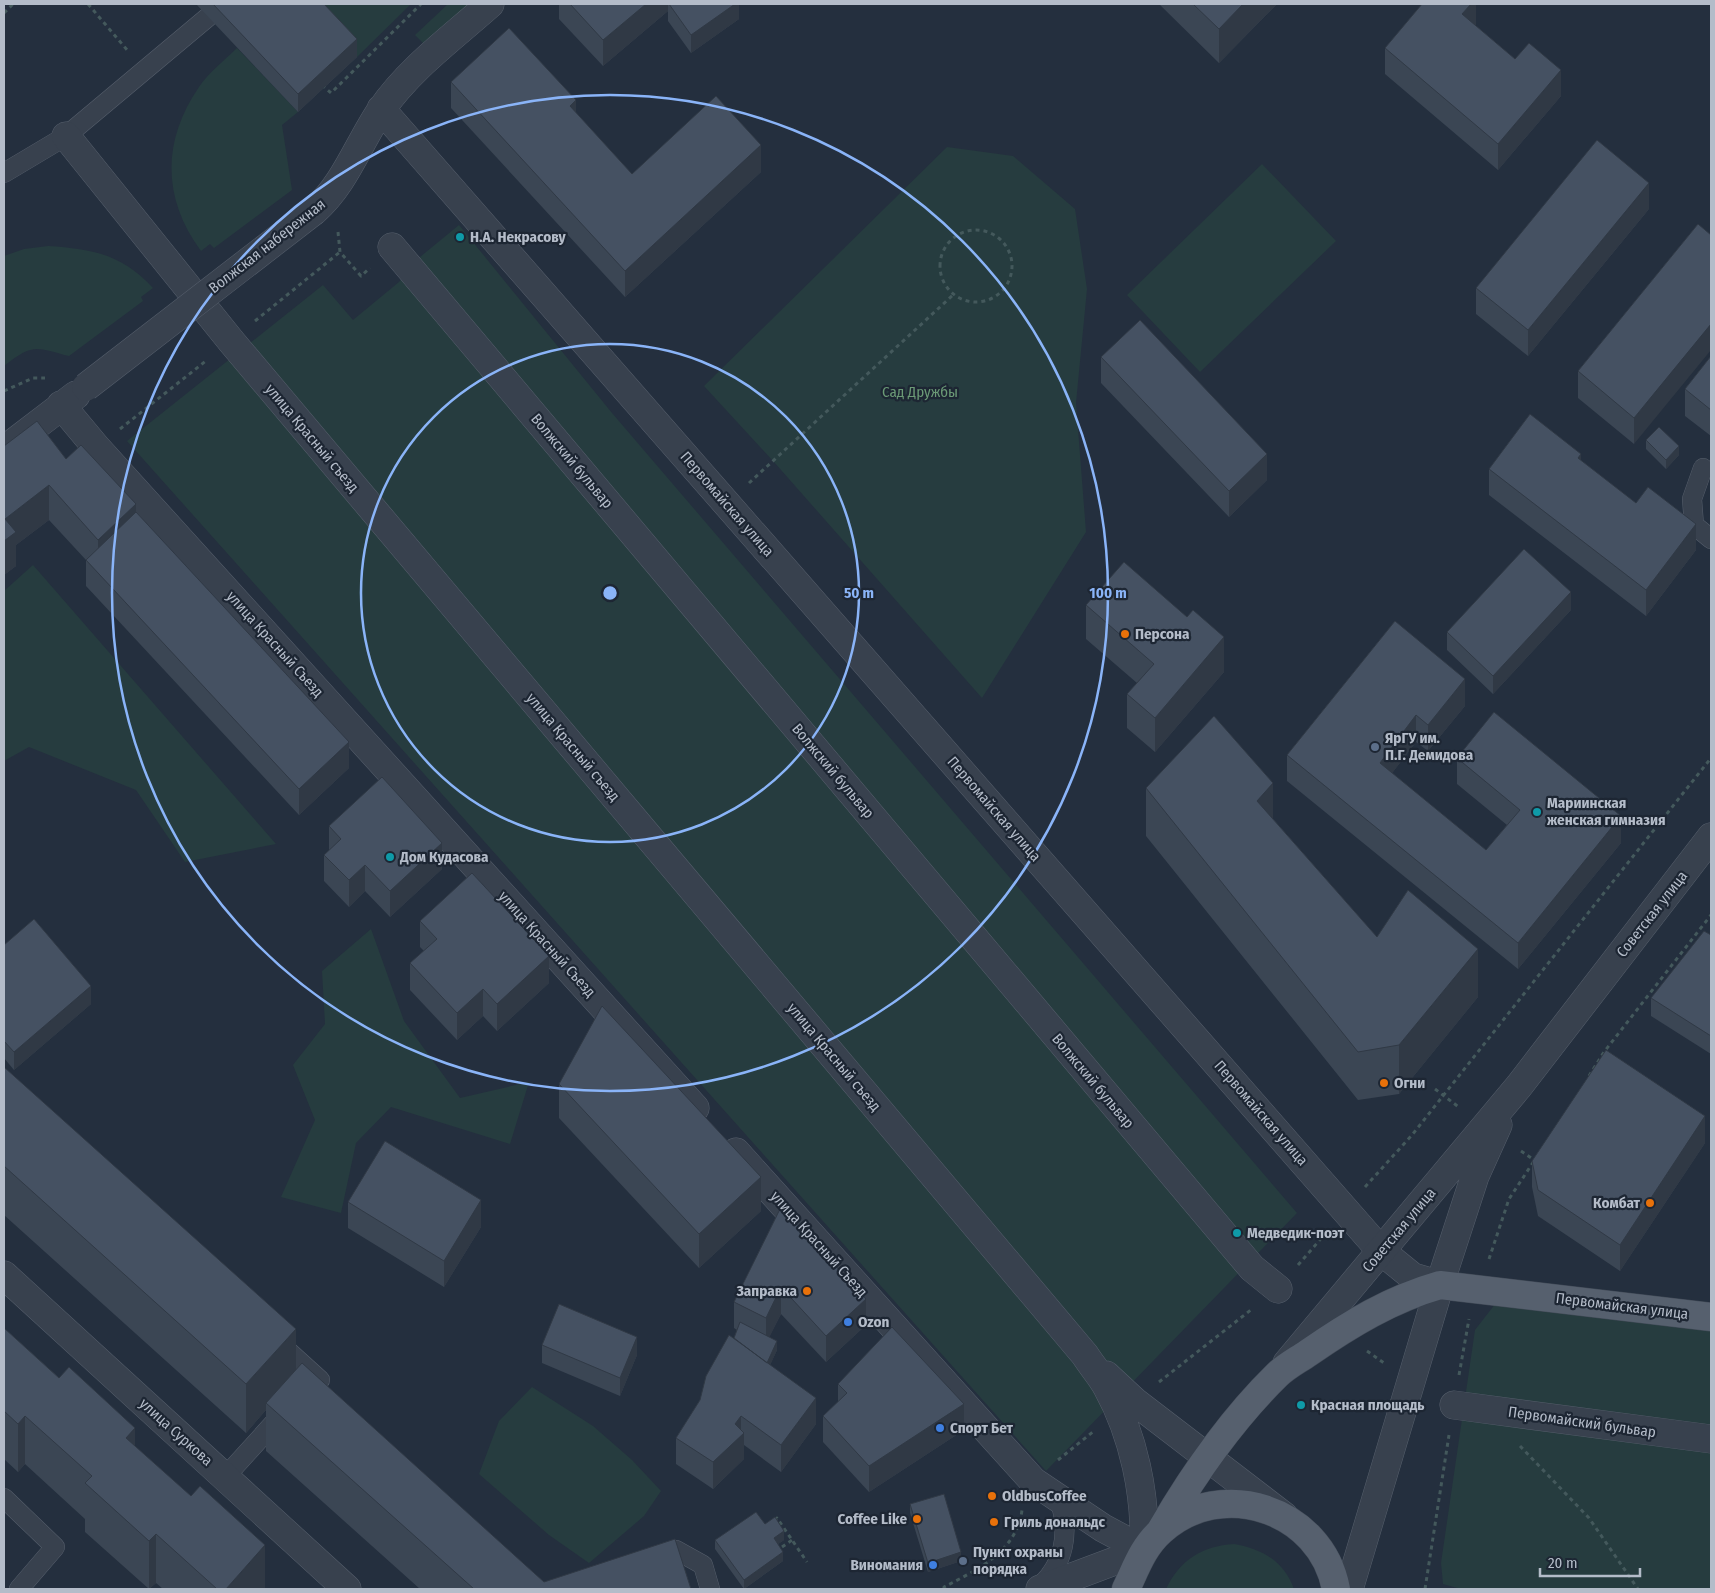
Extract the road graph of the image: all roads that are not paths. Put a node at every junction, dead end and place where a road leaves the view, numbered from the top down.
1 (490, 4) edge
2 (208, 17) dead end
3 (381, 109) junction
4 (66, 136) junction
5 (4, 172) edge
6 (392, 248) road end
7 (62, 406) junction
8 (4, 450) edge
9 (1703, 468) dead end
10 (1711, 539) edge
11 (1711, 837) edge
12 (1519, 1086) junction
13 (1381, 1251) junction
14 (4, 1275) edge
15 (1440, 1285) junction
16 (1278, 1289) road end
17 (1711, 1317) edge
18 (263, 1329) edge
19 (1278, 1373) junction
20 (315, 1376) junction
21 (330, 1389) edge
22 (1454, 1405) dead end
23 (1126, 1407) junction
24 (1711, 1439) edge
25 (1208, 1457) junction
26 (225, 1477) junction
27 (4, 1498) edge
28 (1059, 1498) junction
29 (1285, 1517) junction
30 (1153, 1540) junction
31 (639, 1562) edge
32 (1128, 1587) edge
33 (18, 1589) edge
34 (347, 1589) edge
35 (710, 1589) edge
36 (1036, 1589) edge
37 (1040, 1589) edge
38 (1336, 1589) edge
39 (1349, 1589) edge

1 - 3 street, Волжская набережная
2 - 4 lane
3 - 7 street, Волжская набережная, bridge
3 - 13 street, Первомайская улица
4 - 5 lane
4 - 23 street, улица Красный съезд
6 - 16 street, Волжский бульвар
7 - 8 street, Волжская набережная
7 - 28 street, улица Красный Съезд
9 - 10 lane
11 - 12 street, Советская улица
12 - 13 street, Советская улица
12 - 15 street, Советская улица
13 - 15 street, Первомайская улица
13 - 19 street, Советская улица
14 - 26 street, улица Суркова
15 - 17 main road, Первомайская улица
15 - 19 main road
15 - 39 street
18 - 20 lane
19 - 25 main road
20 - 21 lane
20 - 26 lane
22 - 24 street, Первомайский бульвар
23 - 25 street
23 - 30 street
25 - 29 street
25 - 30 main road
26 - 34 street, улица Суркова
27 - 33 lane
28 - 30 street
28 - 36 lane
29 - 30 main road
29 - 38 main road
30 - 32 main road
30 - 37 street
31 - 35 lane

